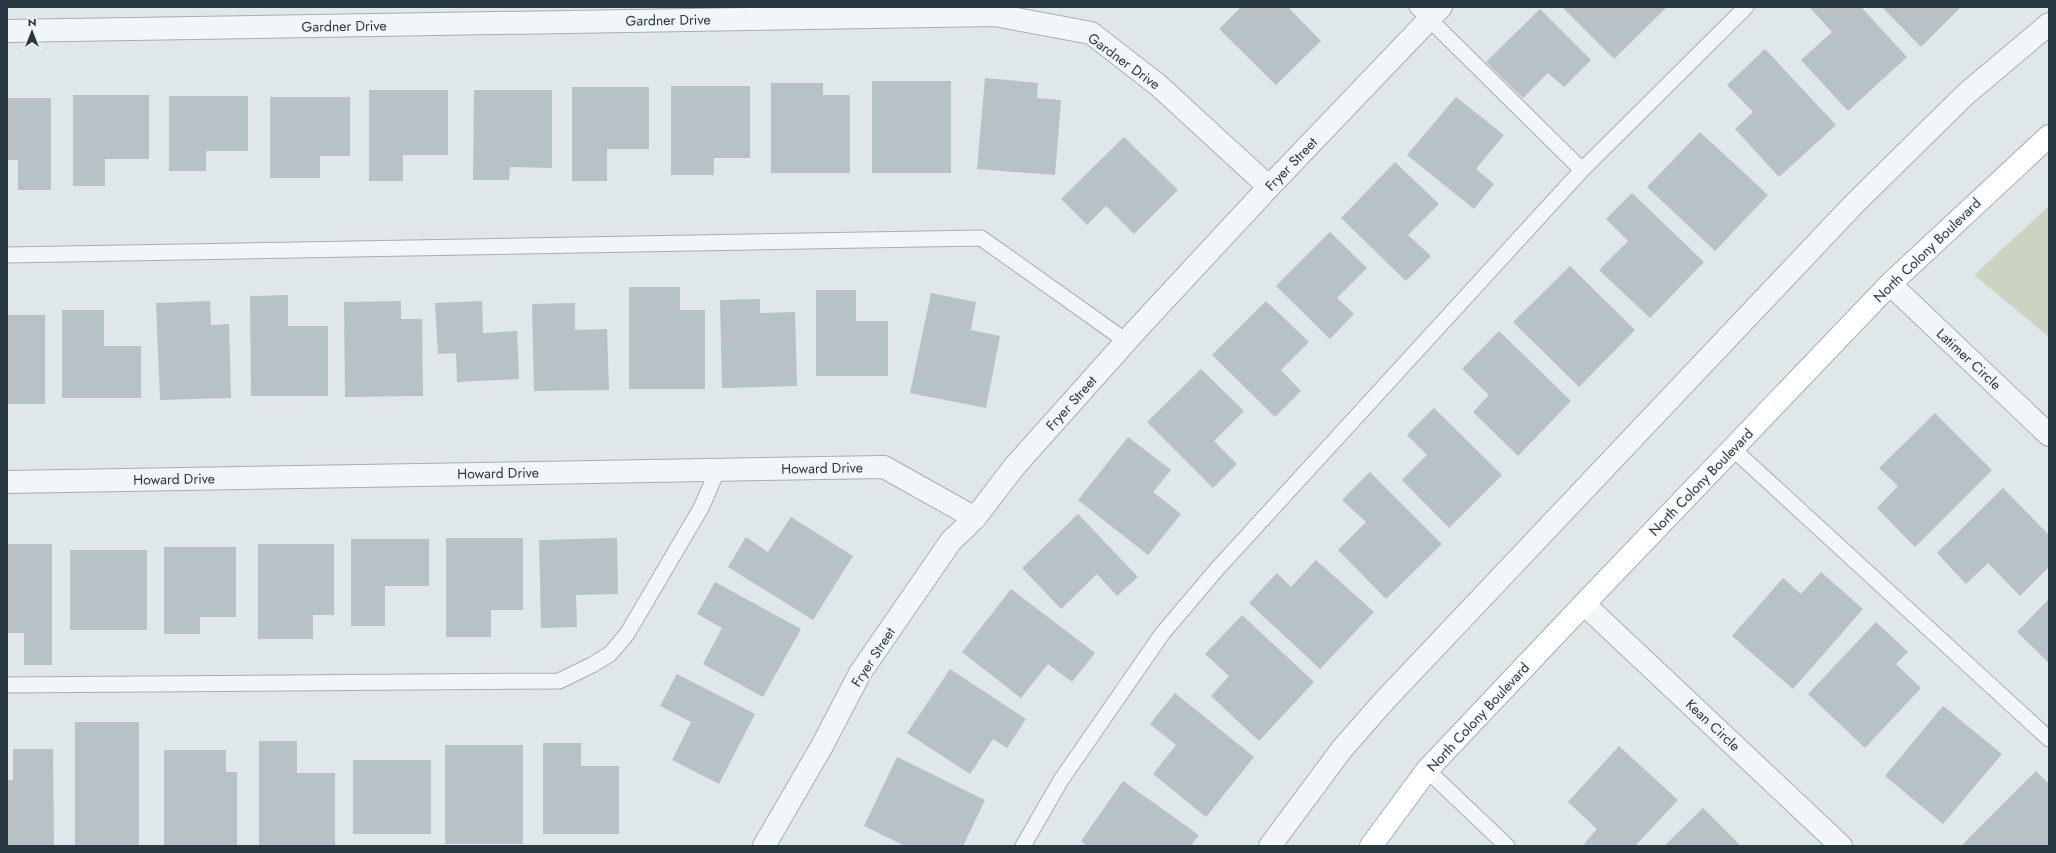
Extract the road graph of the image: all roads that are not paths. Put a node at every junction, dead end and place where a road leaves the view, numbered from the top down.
1 (1746, 7) edge
2 (1430, 11) edge
3 (2049, 24) edge
4 (7, 31) edge
5 (2049, 136) edge
6 (1582, 170) junction
7 (1269, 187) junction
8 (7, 255) edge
9 (1890, 284) junction
10 (1126, 341) junction
11 (2049, 435) edge
12 (1733, 449) junction
13 (718, 469) junction
14 (7, 482) edge
15 (975, 518) junction
16 (1584, 604) junction
17 (7, 685) edge
18 (2049, 739) edge
19 (1427, 770) junction
20 (764, 846) edge
21 (1023, 846) edge
22 (1270, 846) edge
23 (1371, 846) edge
24 (1507, 846) edge
25 (1842, 846) edge

1 - 6 lane
2 - 6 lane
2 - 7 street, Fryer Street
3 - 22 street
4 - 7 street, Gardner Drive
5 - 9 main road, North Colony Boulevard
6 - 21 lane
7 - 10 street, Fryer Street
8 - 10 lane
9 - 11 street, Latimer Circle
9 - 12 main road, North Colony Boulevard
10 - 15 street, Fryer Street
12 - 16 main road, North Colony Boulevard
12 - 18 lane
13 - 14 street, Howard Drive
13 - 15 street, Howard Drive
13 - 17 lane
15 - 20 street, Fryer Street
16 - 19 main road, North Colony Boulevard
16 - 25 street, Kean Circle
19 - 23 main road, North Colony Boulevard
19 - 24 lane

